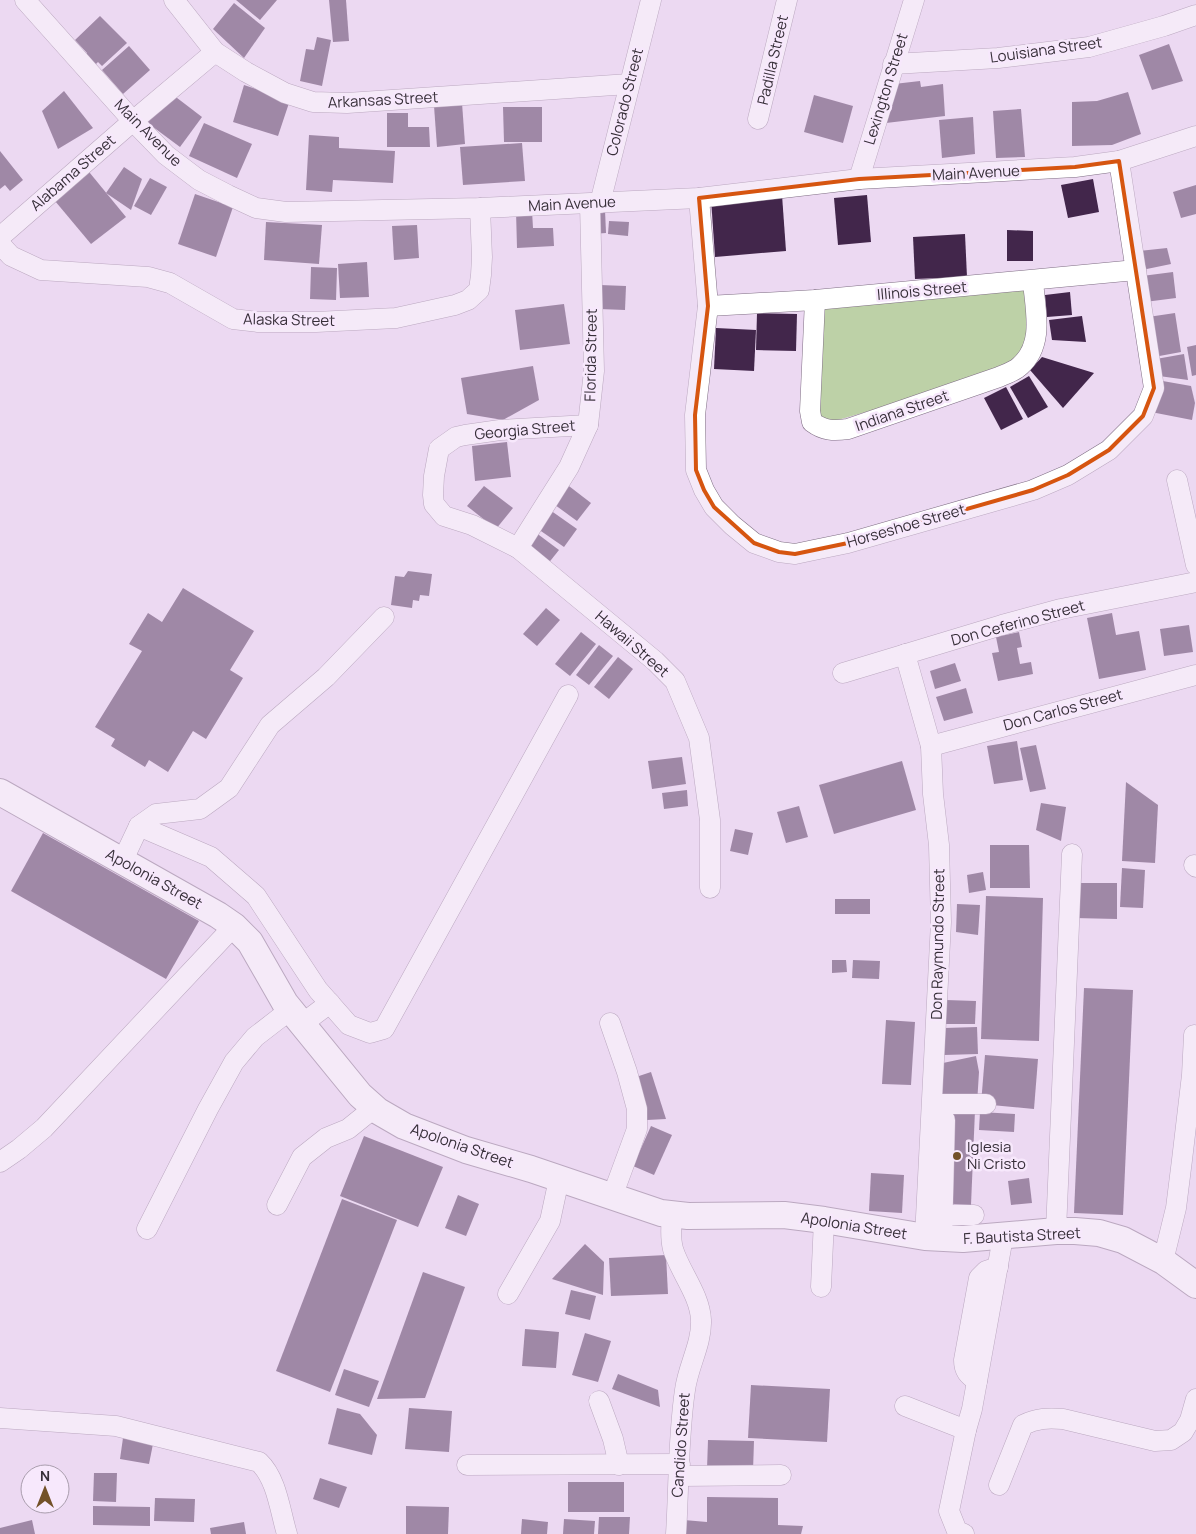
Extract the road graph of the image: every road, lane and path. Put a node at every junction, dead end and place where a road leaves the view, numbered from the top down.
1 (174, 0) edge
2 (651, 0) edge
3 (787, 0) edge
4 (914, 0) edge
5 (24, 1) edge
6 (1196, 15) edge
7 (215, 52) junction
8 (893, 64) junction
9 (629, 84) junction
10 (758, 119) dead end
11 (133, 121) junction
12 (1196, 136) edge
13 (1118, 161) junction
14 (859, 178) junction
15 (699, 198) junction
16 (595, 204) junction
17 (480, 208) junction
18 (0, 237) edge
19 (0, 244) edge
20 (1136, 270) junction
21 (1033, 281) junction
22 (815, 300) junction
23 (708, 306) junction
24 (588, 424) junction
25 (1176, 480) dead end
26 (518, 548) junction
27 (1196, 565) edge
28 (1196, 582) edge
29 (384, 617) dead end
30 (905, 654) junction
31 (843, 673) dead end
32 (1196, 675) edge
33 (568, 695) dead end
34 (931, 746) junction
35 (0, 792) edge
36 (139, 826) junction
37 (1072, 854) dead end
38 (122, 862) junction
39 (710, 888) dead end
40 (234, 926) junction
41 (330, 1003) junction
42 (296, 1017) junction
43 (610, 1023) dead end
44 (1194, 1035) dead end
45 (939, 1104) junction
46 (986, 1104) dead end
47 (374, 1108) junction
48 (0, 1162) edge
49 (559, 1179) junction
50 (612, 1197) junction
51 (276, 1205) dead end
52 (672, 1215) junction
53 (974, 1215) dead end
54 (824, 1220) junction
55 (147, 1229) dead end
56 (936, 1230) junction
57 (1056, 1231) junction
58 (1003, 1237) junction
59 (1163, 1261) junction
60 (1196, 1284) edge
61 (821, 1287) dead end
62 (508, 1294) dead end
63 (1196, 1399) edge
64 (599, 1401) dead end
65 (905, 1406) dead end
66 (0, 1418) edge
67 (966, 1430) junction
68 (619, 1464) junction
69 (467, 1466) dead end
70 (679, 1470) junction
71 (781, 1475) dead end
72 (999, 1484) dead end
73 (287, 1534) edge
74 (676, 1534) edge
75 (964, 1534) edge

1 - 7 street, Arkansas Street
2 - 9 street, Colorado Street
3 - 10 street, Padilla Street
4 - 8 street, Lexington Street
5 - 11 street, Main Avenue
6 - 8 street, Louisiana Street
7 - 9 street, Arkansas Street
7 - 11 street, Alabama Street
8 - 14 street, Lexington Street
9 - 16 street, Colorado Street
11 - 17 street, Main Avenue
11 - 18 street, Alabama Street
12 - 13 street, Main Avenue
13 - 14 street, Main Avenue
13 - 20 street, Horseshoe Street
14 - 15 street, Main Avenue
15 - 16 street, Main Avenue
15 - 23 street, Horseshoe Street
16 - 17 street, Main Avenue
16 - 24 street, Florida Street
17 - 19 street, Alaska Street
20 - 21 street, Illinois Street
20 - 23 street, Horseshoe Street
21 - 22 street, Illinois Street
21 - 22 street, Indiana Street
22 - 23 street, Illinois Street
24 - 26 street, Florida Street
24 - 26 street, Georgia Street
25 - 27 street
26 - 39 street, Hawaii Street
28 - 30 street, Don Ceferino Street
29 - 36 street
30 - 31 street, Don Ceferino Street
30 - 34 street, Don Raymundo Street
32 - 34 street, Don Carlos Street
33 - 41 street
34 - 45 street, Don Raymundo Street
35 - 38 main road, Apolonia Street
36 - 38 street
36 - 41 street
37 - 57 street
38 - 40 main road, Apolonia Street
40 - 42 main road, Apolonia Street
40 - 48 street
41 - 42 street
42 - 47 main road, Apolonia Street
42 - 55 street
43 - 50 street
44 - 59 street
45 - 46 street
45 - 56 street, Don Raymundo Street
45 - 56 street
47 - 49 main road, Apolonia Street
47 - 51 street
49 - 50 main road, Apolonia Street
49 - 62 street
50 - 52 main road, Apolonia Street
52 - 54 main road, Apolonia Street
52 - 70 street, Candido Street
53 - 56 street
54 - 56 main road, Apolonia Street
54 - 61 street
56 - 58 main road, F. Bautista Street
57 - 58 main road, F. Bautista Street
57 - 59 main road, F. Bautista Street
58 - 67 street
59 - 60 main road, F. Bautista Street
63 - 72 street
64 - 68 street
65 - 67 street
66 - 73 street
67 - 75 street
68 - 69 street
68 - 70 street
70 - 71 street
70 - 74 street, Candido Street

